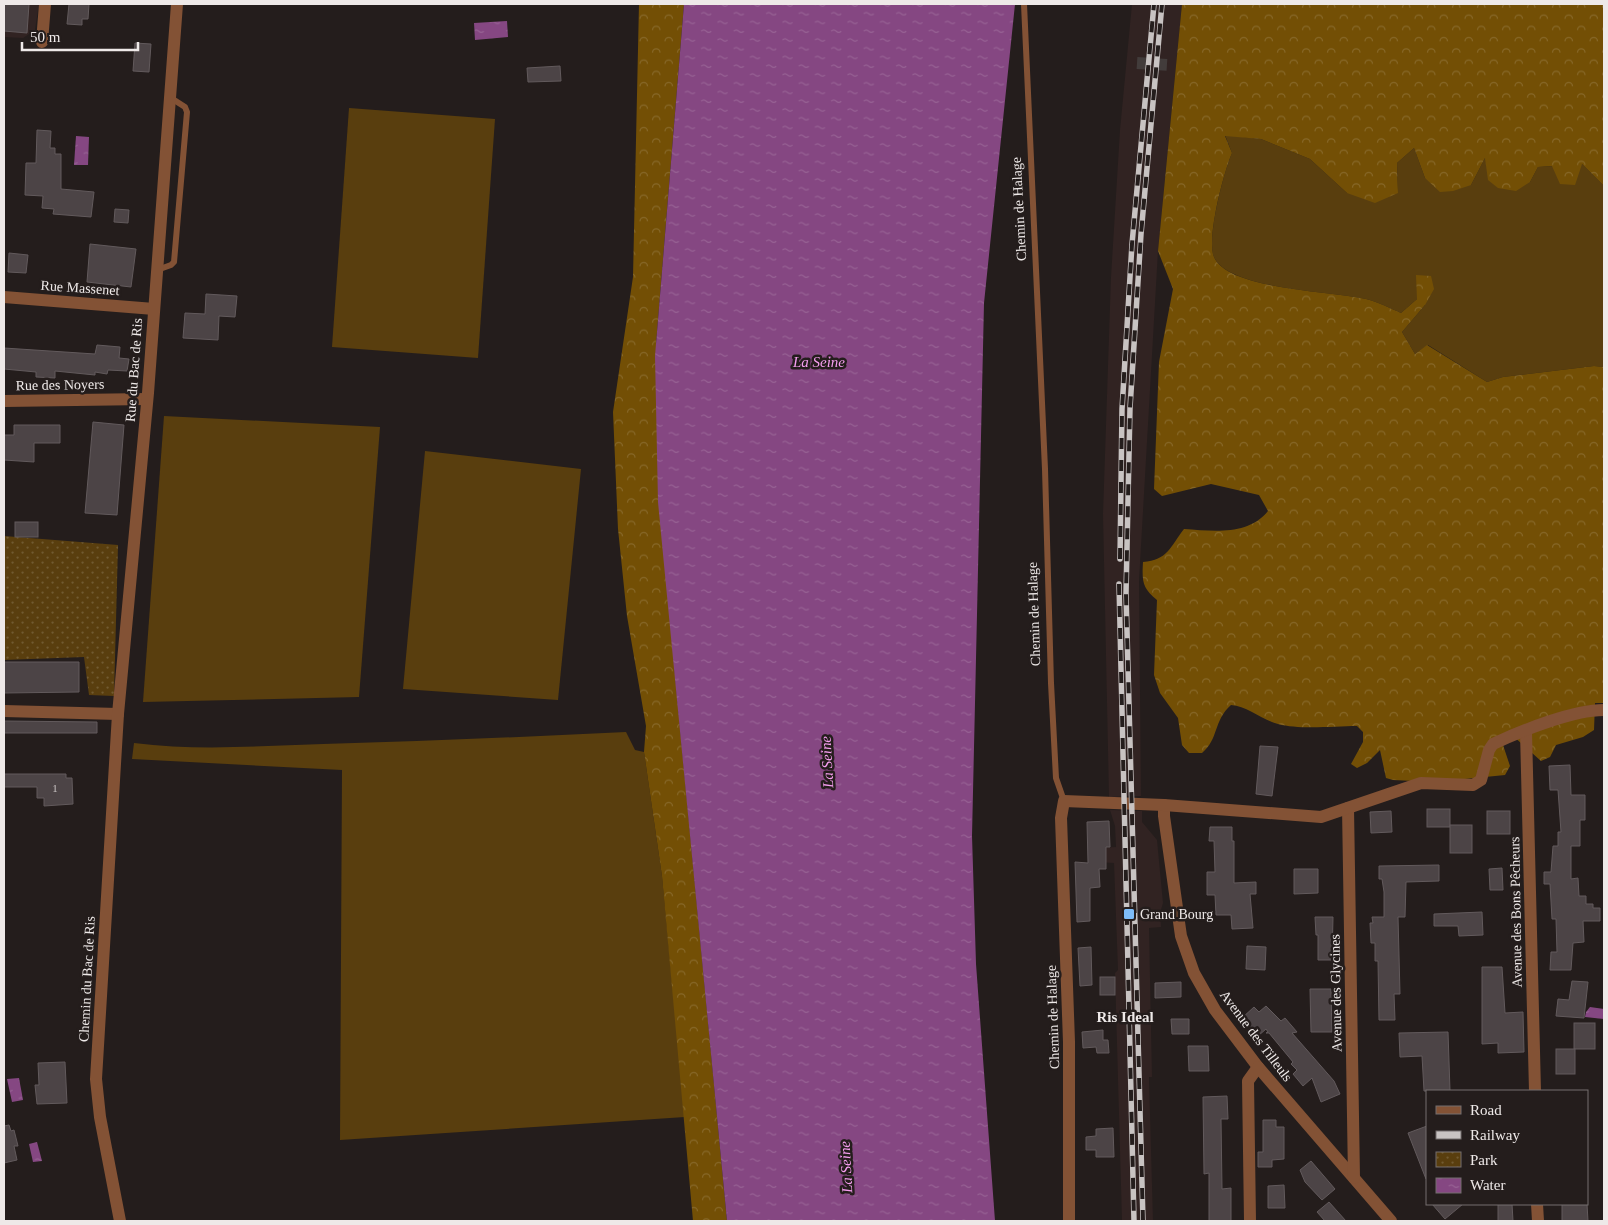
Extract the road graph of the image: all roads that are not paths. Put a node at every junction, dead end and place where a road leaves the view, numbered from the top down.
1 (45, 4) edge
2 (177, 4) edge
3 (1024, 4) edge
4 (42, 42) dead end
5 (170, 98) junction
6 (156, 271) junction
7 (4, 297) edge
8 (154, 309) junction
9 (147, 399) junction
10 (4, 401) edge
11 (1604, 710) edge
12 (4, 711) edge
13 (118, 714) junction
14 (1526, 732) junction
15 (117, 738) joint
16 (1064, 801) junction
17 (1164, 805) junction
18 (1348, 808) junction
19 (1258, 1067) junction
20 (1535, 1090) edge
21 (1354, 1178) junction
22 (1537, 1205) edge
23 (120, 1221) edge
24 (1070, 1221) edge
25 (1250, 1221) edge
26 (1391, 1221) edge
27 (1538, 1221) edge

1 - 4 street
2 - 5 street, Rue du Bac de Ris
3 - 16 lane, Chemin de Halage
5 - 6 street, Rue du Bac de Ris
5 - 6 lane
6 - 8 street, Rue du Bac de Ris
7 - 8 street, Rue Massenet
8 - 9 street, Rue du Bac de Ris
9 - 10 street, Rue des Noyers
9 - 13 street, Rue du Bac de Ris
11 - 14 street
12 - 13 street
13 - 15 street, Rue du Bac de Ris
14 - 18 street
14 - 20 street, Avenue des Bons Pêcheurs
15 - 23 street, Chemin du Bac de Ris
16 - 17 street
16 - 24 street, Chemin de Halage
17 - 18 street
17 - 19 street, Avenue des Tilleuls
18 - 21 street, Avenue des Glycines
19 - 21 street, Avenue des Tilleuls
19 - 25 street
21 - 26 street, Avenue des Tilleuls
22 - 27 street

